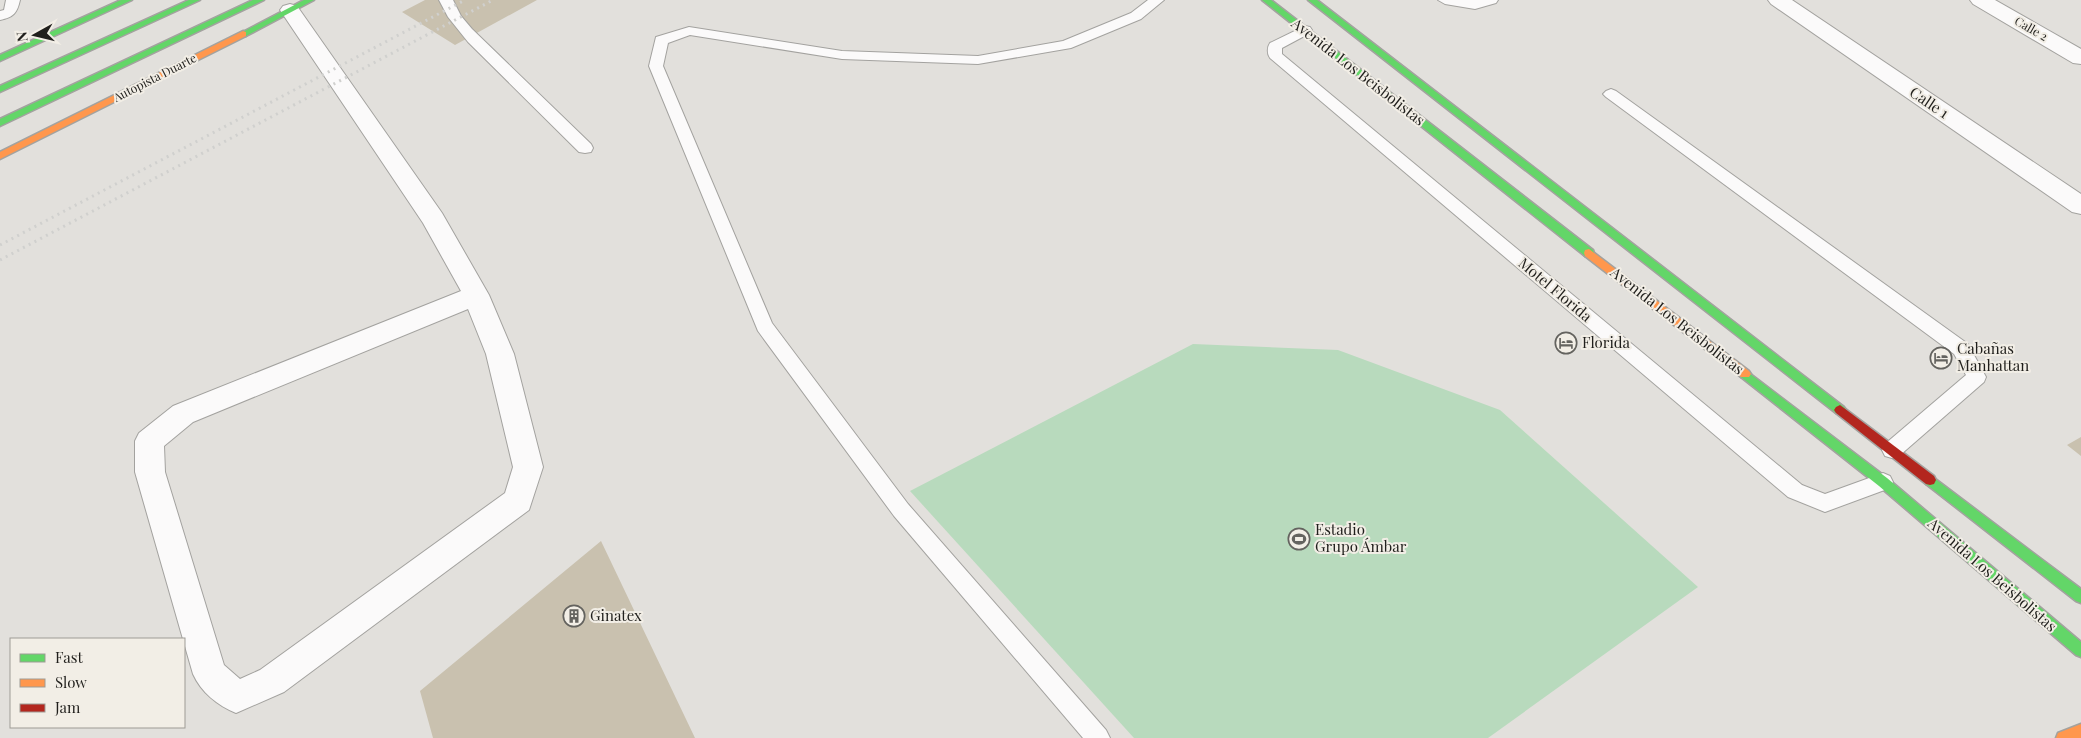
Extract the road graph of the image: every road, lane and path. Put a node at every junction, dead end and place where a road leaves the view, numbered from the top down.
1 (13, 0) edge
2 (128, 0) edge
3 (196, 0) edge
4 (260, 0) edge
5 (310, 0) edge
6 (446, 0) edge
7 (1157, 0) edge
8 (1266, 0) edge
9 (1312, 0) edge
10 (1444, 0) edge
11 (1491, 0) edge
12 (1778, 0) edge
13 (1980, 0) edge
14 (290, 10) junction
15 (0, 16) edge
16 (1305, 30) junction
17 (0, 58) edge
18 (2081, 58) edge
19 (0, 89) edge
20 (1611, 94) dead end
21 (0, 123) edge
22 (585, 148) dead end
23 (0, 156) edge
24 (2081, 206) edge
25 (476, 295) junction
26 (1892, 450) junction
27 (1883, 482) junction
28 (2081, 597) edge
29 (2081, 651) edge
30 (2081, 731) edge
31 (1098, 738) edge
32 (2063, 738) edge

1 - 15 lane
2 - 17 main road
3 - 19 main road
4 - 21 main road, Autopista Duarte
5 - 14 main road, Autopista Duarte
6 - 22 lane
7 - 31 lane
8 - 16 main road, Avenida Los Beisbolistas
9 - 26 main road, Avenida Los Beisbolistas
10 - 11 lane
12 - 24 street, Calle 1
13 - 18 street, Calle 2
14 - 23 main road, Autopista Duarte
14 - 25 street
16 - 27 main road, Avenida Los Beisbolistas
16 - 27 lane, Motel Florida
20 - 26 lane
25 - 25 street
26 - 28 main road, Avenida Los Beisbolistas
27 - 29 main road, Avenida Los Beisbolistas
30 - 32 main road

